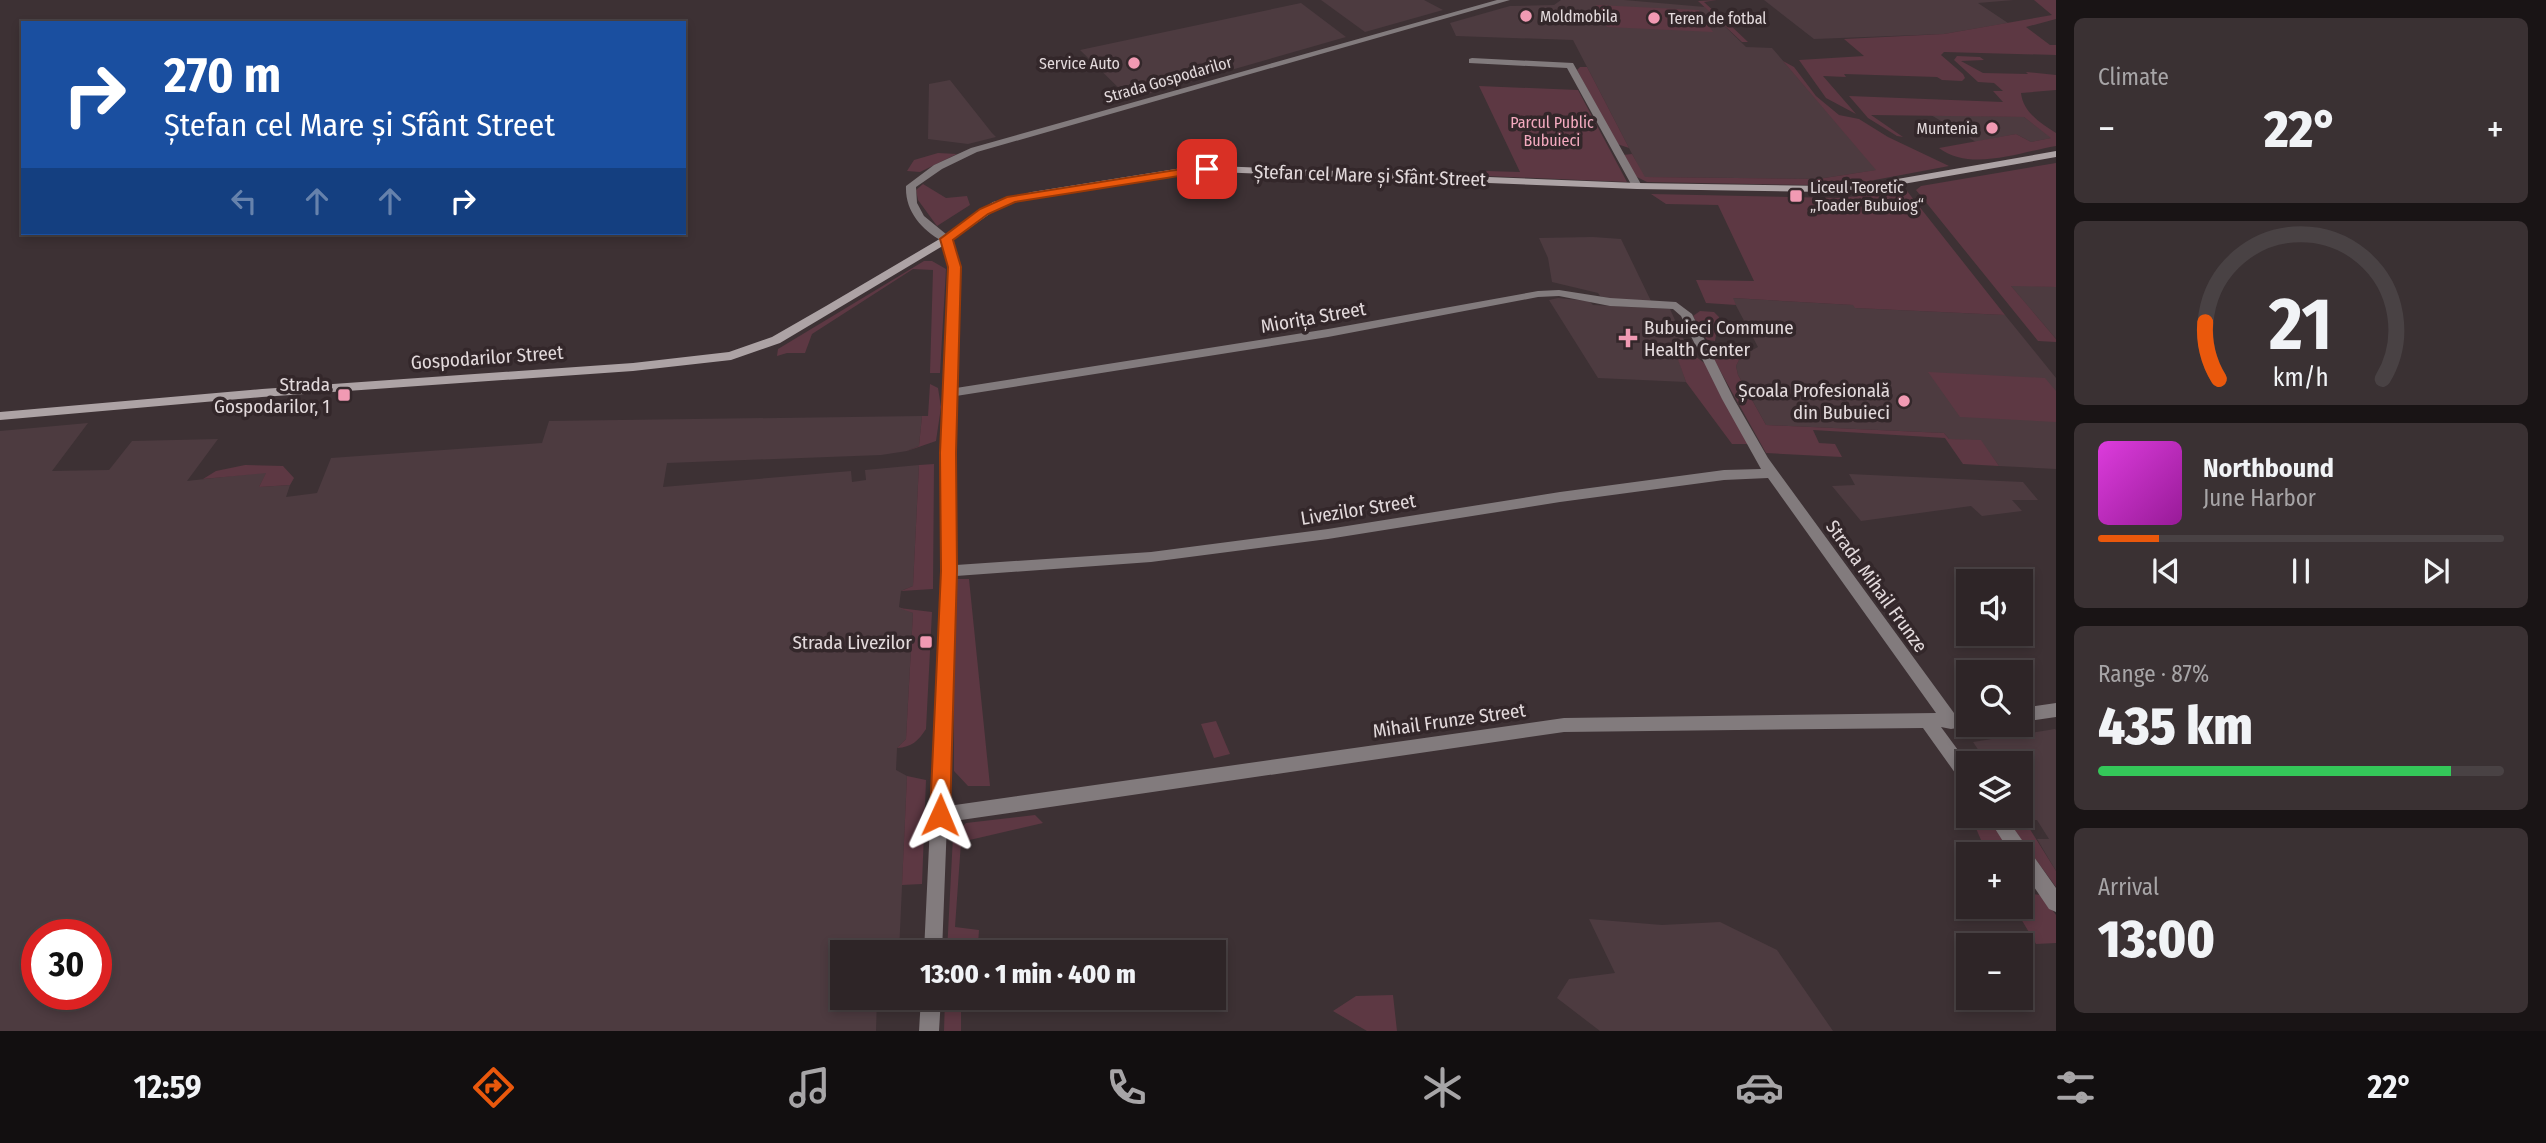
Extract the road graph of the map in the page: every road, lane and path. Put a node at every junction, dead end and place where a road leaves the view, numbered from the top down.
1 (1506, 0) edge
2 (1472, 61) dead end
3 (2056, 154) edge
4 (1637, 187) junction
5 (947, 239) junction
6 (950, 393) junction
7 (0, 416) edge
8 (1767, 467) junction
9 (949, 571) junction
10 (2056, 710) edge
11 (2033, 713) edge
12 (1956, 721) edge
13 (1928, 722) junction
14 (1951, 722) junction
15 (1956, 761) edge
16 (940, 815) junction
17 (2003, 828) edge
18 (2056, 903) edge
19 (934, 940) edge
20 (930, 1010) edge
21 (929, 1031) edge

1 - 5 street, Strada Gospodarilor
2 - 4 street
3 - 4 street, Ștefan cel Mare și Sfânt Street
4 - 5 street, Ștefan cel Mare și Sfânt Street
5 - 6 street
5 - 7 street, Gospodarilor Street
6 - 8 street, Miorița Street
6 - 9 street
8 - 9 street, Livezilor Street
8 - 14 street, Strada Mihail Frunze
9 - 16 street
10 - 11 street
12 - 14 street, Mihail Frunze Street
13 - 14 street, Mihail Frunze Street
13 - 15 street
13 - 16 street, Mihail Frunze Street
16 - 19 street
17 - 18 street
20 - 21 street

